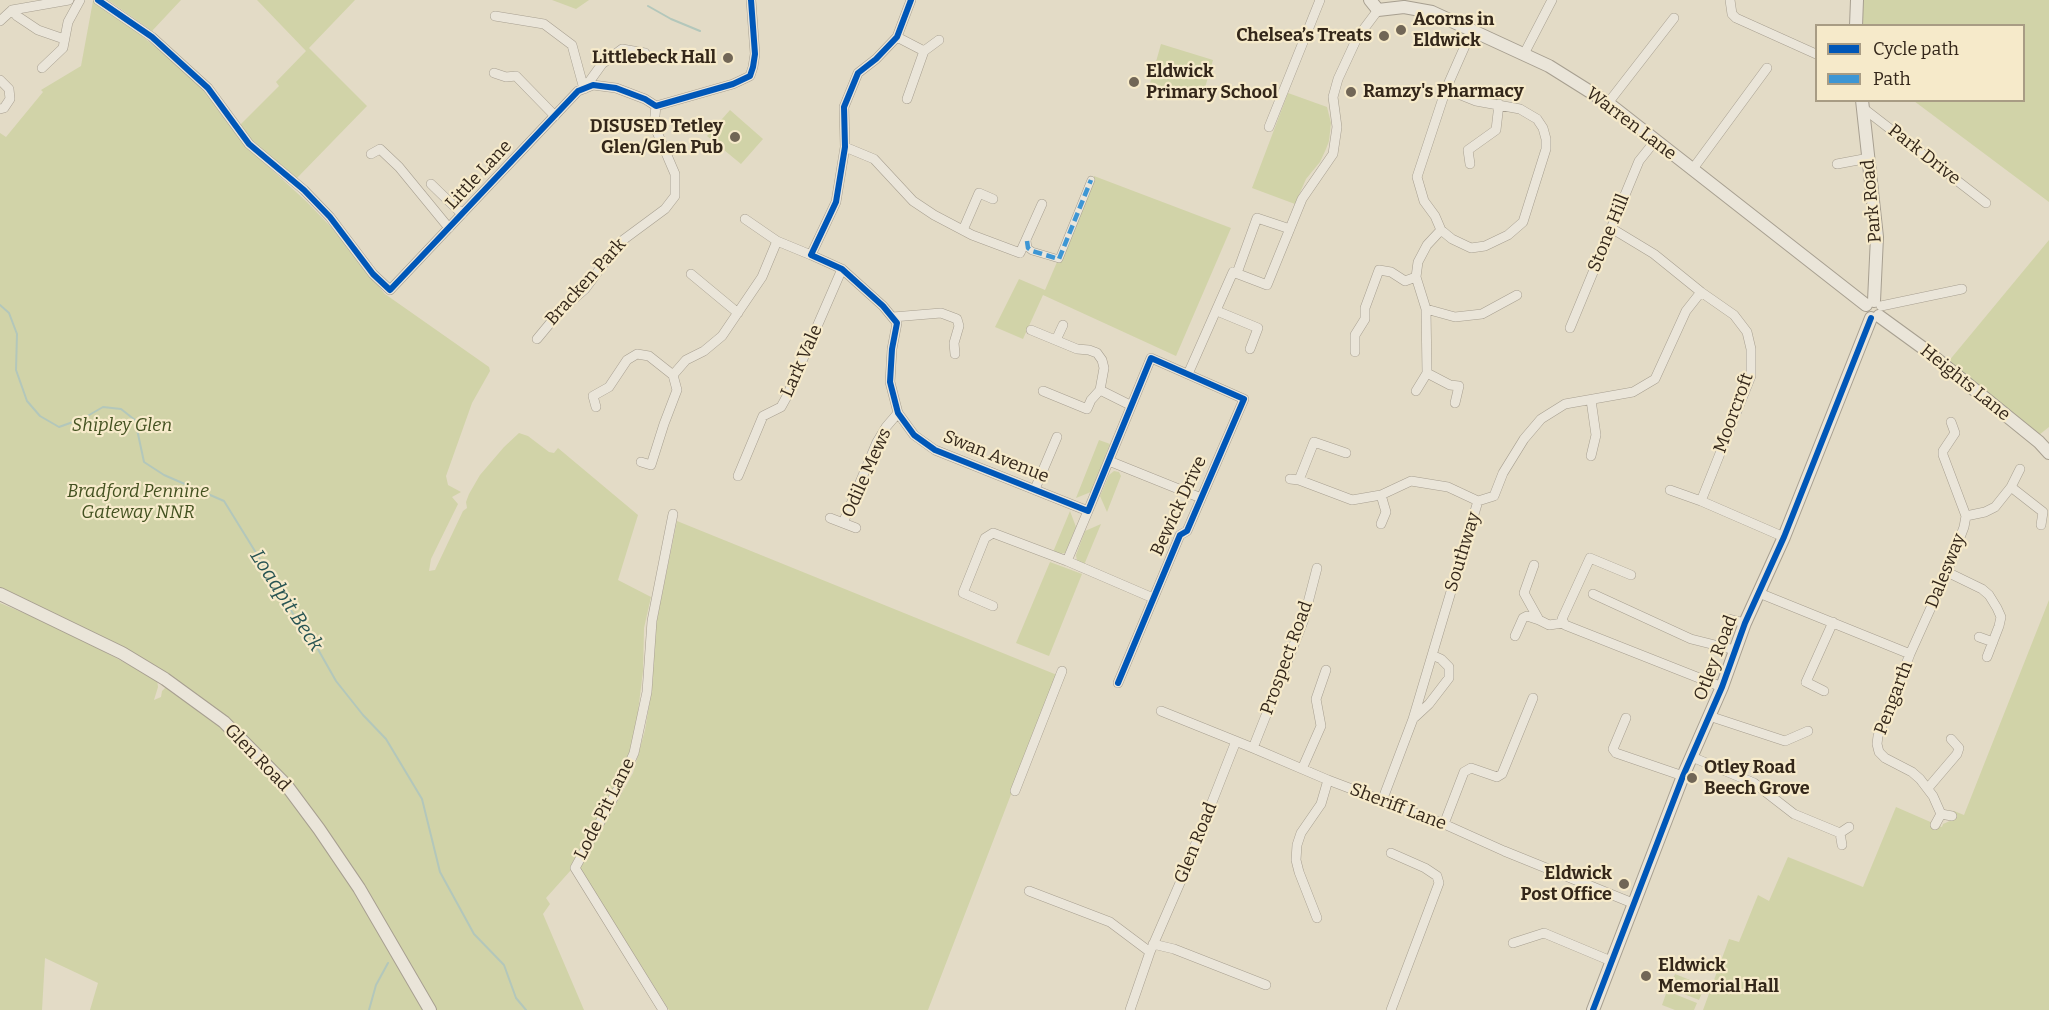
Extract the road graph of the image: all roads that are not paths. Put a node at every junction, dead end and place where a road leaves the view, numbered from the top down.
1 (69, 0) edge
2 (80, 0) edge
3 (98, 0) edge
4 (751, 0) edge
5 (911, 0) edge
6 (1320, 0) edge
7 (1552, 0) edge
8 (1730, 0) edge
9 (1857, 0) edge
10 (1374, 5) edge
11 (12, 10) junction
12 (495, 16) dead end
13 (1674, 18) dead end
14 (0, 21) edge
15 (1856, 24) edge
16 (1472, 30) junction
17 (897, 37) junction
18 (64, 39) junction
19 (939, 40) dead end
20 (924, 51) junction
21 (645, 53) dead end
22 (1524, 54) junction
23 (1815, 54) edge
24 (42, 68) dead end
25 (1767, 68) dead end
26 (494, 73) dead end
27 (0, 80) edge
28 (589, 87) junction
29 (1446, 89) junction
30 (907, 99) dead end
31 (1608, 103) junction
32 (1499, 104) junction
33 (1863, 104) edge
34 (656, 106) junction
35 (0, 109) edge
36 (555, 116) junction
37 (1269, 126) dead end
38 (1655, 141) junction
39 (845, 147) junction
40 (371, 154) dead end
41 (1869, 158) junction
42 (1470, 164) dead end
43 (1837, 164) dead end
44 (1692, 170) junction
45 (1090, 180) dead end
46 (431, 184) dead end
47 (993, 199) dead end
48 (1986, 203) dead end
49 (1042, 204) dead end
50 (462, 214) junction
51 (745, 219) dead end
52 (449, 228) junction
53 (1611, 228) junction
54 (1290, 229) junction
55 (963, 230) junction
56 (1441, 230) junction
57 (777, 241) junction
58 (1027, 241) junction
59 (811, 255) junction
60 (842, 269) junction
61 (1237, 273) junction
62 (691, 274) dead end
63 (1416, 277) junction
64 (1962, 289) dead end
65 (1701, 292) junction
66 (1517, 295) dead end
67 (1425, 309) junction
68 (1874, 309) junction
69 (1216, 311) junction
70 (738, 314) junction
71 (893, 317) junction
72 (1063, 325) dead end
73 (1570, 328) dead end
74 (1031, 330) dead end
75 (537, 339) dead end
76 (1056, 340) junction
77 (1250, 349) dead end
78 (1355, 352) dead end
79 (955, 354) dead end
80 (1427, 373) junction
81 (1188, 374) junction
82 (673, 375) junction
83 (1100, 390) junction
84 (1043, 391) dead end
85 (1416, 391) dead end
86 (1591, 400) junction
87 (1455, 403) dead end
88 (1130, 405) junction
89 (596, 407) dead end
90 (898, 413) junction
91 (1951, 422) dead end
92 (1955, 433) junction
93 (1057, 437) dead end
94 (1966, 438) dead end
95 (1346, 453) dead end
96 (2049, 453) edge
97 (1591, 456) dead end
98 (1109, 461) junction
99 (641, 462) dead end
100 (2019, 469) dead end
101 (738, 476) dead end
102 (2011, 487) junction
103 (1035, 489) junction
104 (1670, 490) dead end
105 (1381, 495) junction
106 (1200, 498) junction
107 (1478, 501) junction
108 (1701, 501) junction
109 (2046, 510) edge
110 (1088, 511) junction
111 (674, 514) dead end
112 (1966, 516) junction
113 (830, 518) dead end
114 (843, 523) junction
115 (1381, 525) dead end
116 (2041, 525) dead end
117 (856, 528) dead end
118 (1784, 537) junction
119 (1067, 561) junction
120 (1534, 565) dead end
121 (1317, 568) dead end
122 (1947, 572) junction
123 (1631, 575) dead end
124 (1759, 593) junction
125 (0, 594) edge
126 (1593, 594) dead end
127 (1153, 598) junction
128 (993, 606) dead end
129 (1729, 619) dead end
130 (1539, 620) junction
131 (1833, 622) junction
132 (1563, 623) junction
133 (1745, 623) junction
134 (1515, 636) dead end
135 (1979, 637) dead end
136 (1993, 642) junction
137 (1735, 650) junction
138 (1910, 654) junction
139 (1432, 656) junction
140 (1987, 657) dead end
141 (1326, 670) dead end
142 (1062, 671) dead end
143 (1118, 683) dead end
144 (1722, 687) junction
145 (1824, 691) dead end
146 (1533, 698) dead end
147 (1161, 711) dead end
148 (1709, 716) junction
149 (1626, 718) dead end
150 (1413, 719) junction
151 (1808, 730) dead end
152 (1951, 739) dead end
153 (1236, 741) junction
154 (1253, 747) junction
155 (1692, 757) junction
156 (1302, 769) junction
157 (1683, 776) junction
158 (1328, 780) junction
159 (1928, 788) junction
160 (1015, 791) dead end
161 (1382, 801) junction
162 (1941, 814) junction
163 (1952, 816) dead end
164 (1444, 824) junction
165 (1935, 825) dead end
166 (1842, 845) dead end
167 (1391, 853) dead end
168 (1029, 891) dead end
169 (1635, 904) junction
170 (1317, 918) dead end
171 (1513, 943) dead end
172 (1151, 948) junction
173 (1611, 961) junction
174 (1266, 985) dead end
175 (430, 1010) edge
176 (663, 1010) edge
177 (1130, 1010) edge
178 (1391, 1010) edge
179 (1593, 1010) edge

1 - 11 street
2 - 18 street
3 - 52 street, Little Lane
4 - 34 street
5 - 17 street
6 - 37 street
7 - 22 street
8 - 23 street
9 - 15 street
10 - 16 street, Warren Lane
10 - 54 street
11 - 14 street
11 - 18 street
12 - 28 street
13 - 31 street
16 - 22 street, Warren Lane
16 - 29 street
17 - 20 street
17 - 39 street
18 - 24 street
19 - 20 street
20 - 30 street
21 - 28 street, Little Lane
22 - 31 street, Warren Lane
25 - 44 street
26 - 36 street
27 - 35 street
28 - 34 street
28 - 36 street, Little Lane
29 - 32 street
29 - 56 street
31 - 38 street, Warren Lane
32 - 42 street
32 - 56 street
33 - 41 street, Park Road
33 - 48 street, Park Drive
34 - 75 street, Bracken Park
36 - 50 street, Little Lane
38 - 44 street, Warren Lane
38 - 53 street, Stone Hill
39 - 55 street
39 - 59 street
40 - 52 street
41 - 43 street
41 - 68 street, Park Road
44 - 68 street, Warren Lane
45 - 58 street
46 - 50 street
47 - 55 street
49 - 58 street
50 - 52 street, Little Lane
51 - 57 street
53 - 65 street, Moorcroft
53 - 73 street, Stone Hill
54 - 61 street
54 - 61 street
55 - 58 street
56 - 63 street
57 - 59 street
57 - 70 street
59 - 60 street
60 - 71 street
60 - 101 street, Lark Vale
61 - 69 street
62 - 70 street
63 - 67 street
63 - 78 street
64 - 68 street
65 - 86 street, Southway
65 - 108 street, Moorcroft
66 - 67 street
67 - 80 street
68 - 96 street, Heights Lane
68 - 118 street, Otley Road
69 - 77 street
69 - 81 street
70 - 82 street
71 - 79 street
71 - 90 street, Swan Avenue
72 - 76 street
74 - 76 street
76 - 83 street
80 - 85 street
80 - 87 street
81 - 88 street
81 - 106 street, Bewick Drive
82 - 89 street
82 - 99 street
83 - 84 street
83 - 88 street
86 - 97 street
86 - 107 street, Southway
88 - 98 street
90 - 103 street, Swan Avenue
90 - 114 street, Odile Mews
91 - 92 street
92 - 94 street
92 - 112 street, Dalesway
93 - 103 street
95 - 105 street
98 - 106 street
98 - 110 street
100 - 102 street
102 - 109 street
102 - 112 street
103 - 110 street, Swan Avenue
104 - 108 street
105 - 107 street
105 - 115 street
106 - 127 street, Bewick Drive
107 - 139 street, Southway
108 - 118 street
109 - 116 street
110 - 119 street
111 - 176 street, Lode Pit Lane
112 - 122 street, Dalesway
113 - 114 street
114 - 117 street, Odile Mews
118 - 124 street, Otley Road
119 - 127 street
119 - 128 street
120 - 130 street
121 - 154 street, Prospect Road
122 - 136 street
122 - 138 street, Dalesway
123 - 132 street
124 - 131 street
124 - 133 street, Otley Road
125 - 175 street, Glen Road
126 - 137 street
127 - 143 street, Bewick Drive
129 - 133 street
130 - 132 street
130 - 134 street
131 - 138 street
131 - 145 street
132 - 144 street
133 - 137 street, Otley Road
135 - 136 street
136 - 140 street
137 - 144 street, Otley Road
138 - 159 street, Pengarth
139 - 150 street, Southway
139 - 150 street, Southway
141 - 156 street
142 - 160 street
144 - 148 street, Otley Road
146 - 164 street
147 - 153 street, Sheriff Lane
148 - 151 street
148 - 155 street, Otley Road
149 - 157 street
150 - 161 street, Southway
152 - 159 street
153 - 154 street, Sheriff Lane
153 - 172 street, Glen Road
154 - 156 street, Sheriff Lane
155 - 157 street, Otley Road
155 - 166 street
156 - 158 street, Sheriff Lane
157 - 169 street, Otley Road
158 - 161 street, Sheriff Lane
158 - 170 street
159 - 162 street, Pengarth
161 - 164 street, Sheriff Lane
162 - 163 street
162 - 165 street
164 - 169 street, Sheriff Lane
167 - 178 street
168 - 172 street
169 - 173 street, Otley Road
171 - 173 street
172 - 174 street
172 - 177 street, Glen Road
173 - 179 street, Otley Road

